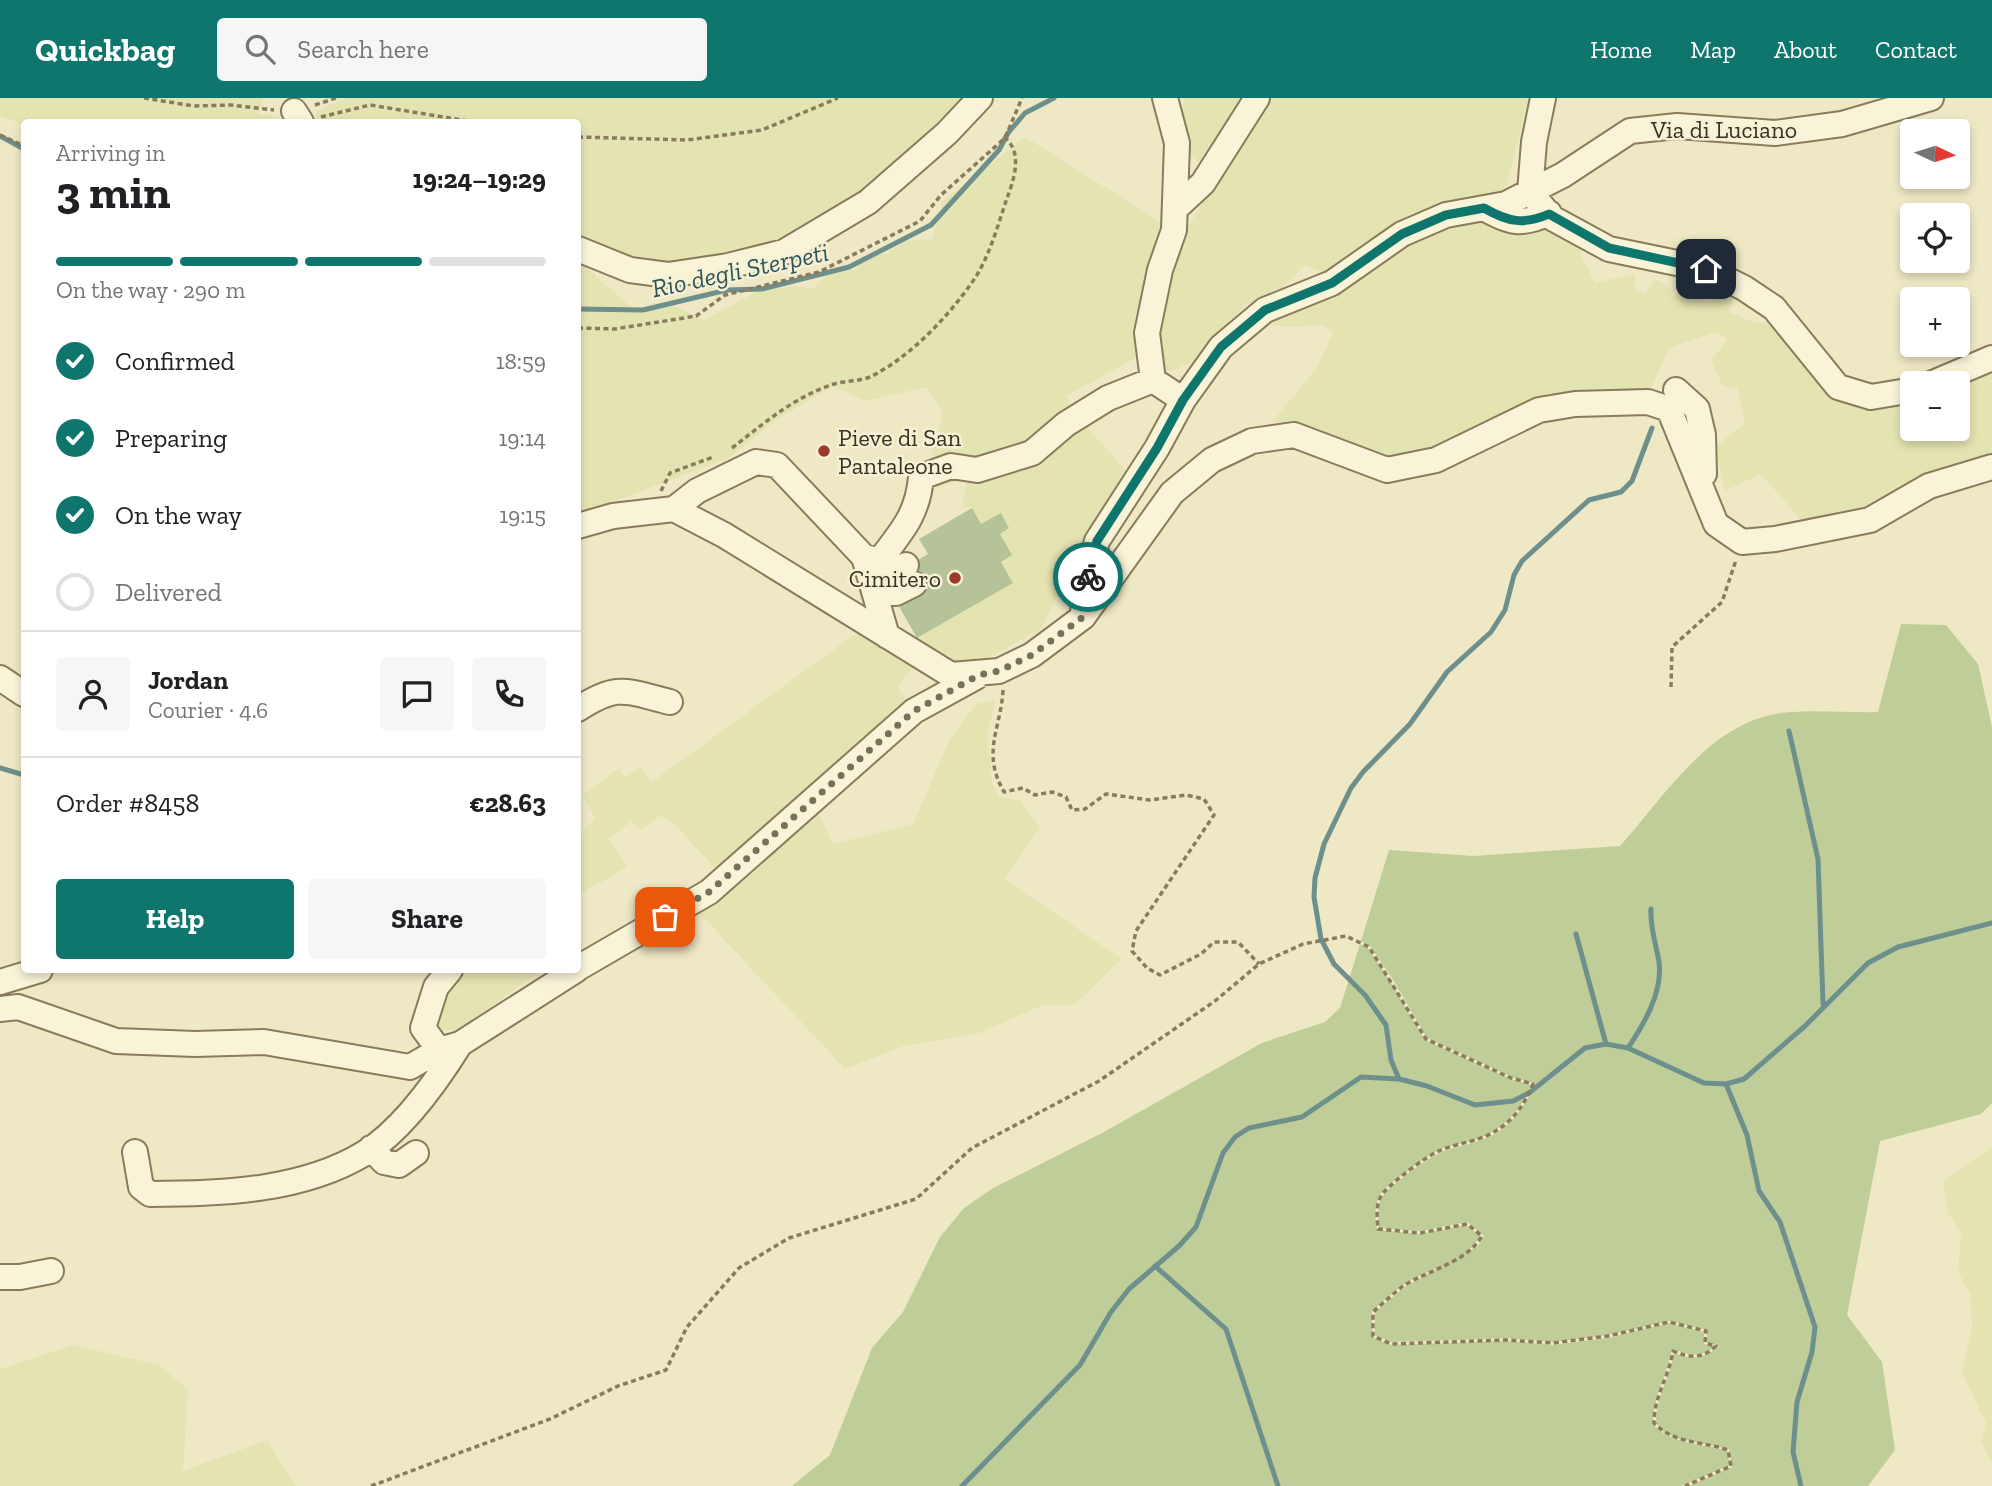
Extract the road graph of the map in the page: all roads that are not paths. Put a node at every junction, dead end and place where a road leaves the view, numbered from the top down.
1 (980, 98) edge
2 (1165, 98) edge
3 (1257, 98) edge
4 (1543, 98) edge
5 (1931, 98) edge
6 (1530, 192) junction
7 (1484, 208) junction
8 (1175, 209) junction
9 (1549, 214) junction
10 (581, 250) edge
11 (1992, 358) edge
12 (1961, 371) edge
13 (1153, 380) junction
14 (1676, 390) dead end
15 (1900, 392) edge
16 (1183, 400) junction
17 (1992, 467) edge
18 (1704, 493) junction
19 (667, 510) junction
20 (581, 525) edge
21 (872, 558) junction
22 (876, 593) junction
23 (1083, 617) junction
24 (887, 636) junction
25 (979, 675) junction
26 (0, 678) edge
27 (21, 692) edge
28 (670, 702) dead end
29 (581, 704) edge
30 (924, 724) dead end
31 (581, 967) edge
32 (30, 973) edge
33 (448, 973) edge
34 (570, 973) edge
35 (0, 982) edge
36 (0, 1009) edge
37 (450, 1047) junction
38 (371, 1148) junction
39 (135, 1152) dead end
40 (416, 1153) dead end
41 (51, 1271) dead end
42 (0, 1277) edge

1 - 10 street
2 - 8 street
3 - 8 street
4 - 6 street
5 - 6 street, Via di Luciano
6 - 7 street, Via di Luciano
6 - 9 street
7 - 9 street
7 - 16 street, Via di Luciano
8 - 13 street
9 - 15 street
11 - 12 street
13 - 16 street
13 - 21 street
14 - 18 street
16 - 23 street, Via di Luciano
17 - 18 street
18 - 23 street
19 - 20 street
19 - 21 street
19 - 24 street
21 - 22 street
21 - 22 street
22 - 24 street
23 - 25 street
24 - 25 street
25 - 30 street
25 - 31 street
26 - 27 street
28 - 29 street
32 - 35 street
33 - 37 street
34 - 37 street
36 - 37 street
37 - 38 street
38 - 39 street
38 - 40 street
41 - 42 street

